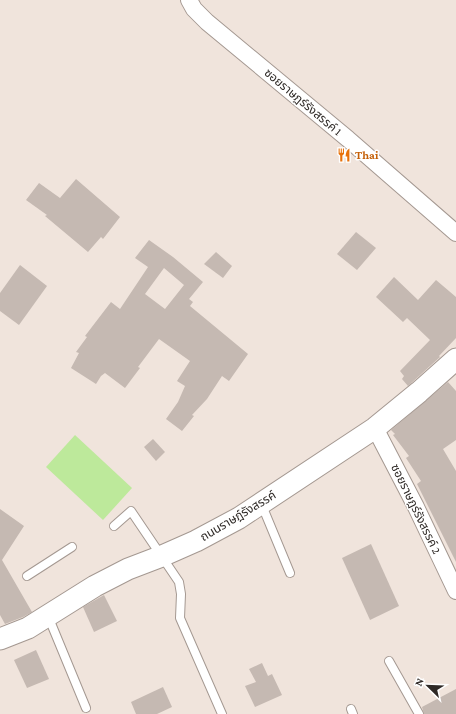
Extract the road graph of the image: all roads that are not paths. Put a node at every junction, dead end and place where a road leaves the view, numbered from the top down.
1 (188, 0) edge
2 (456, 233) edge
3 (456, 359) edge
4 (375, 428) junction
5 (261, 503) junction
6 (114, 526) dead end
7 (72, 547) dead end
8 (162, 556) junction
9 (290, 572) dead end
10 (27, 576) dead end
11 (456, 591) edge
12 (48, 616) junction
13 (0, 639) edge
14 (389, 661) dead end
15 (86, 708) dead end
16 (222, 714) edge
17 (418, 714) edge

1 - 2 street, ซอยราษฎร์รังสรรค์ 1
3 - 4 street, ถนนราษฎ์รังสรรค์
4 - 5 street, ถนนราษฎ์รังสรรค์
4 - 11 street, ซอยราษฎร์รังสรรค์ 2
5 - 8 street, ถนนราษฎ์รังสรรค์
5 - 9 lane
6 - 8 lane
7 - 10 lane
8 - 12 street, ถนนราษฎ์รังสรรค์
8 - 16 lane
12 - 13 street, ถนนราษฎ์รังสรรค์
12 - 15 lane
14 - 17 lane

